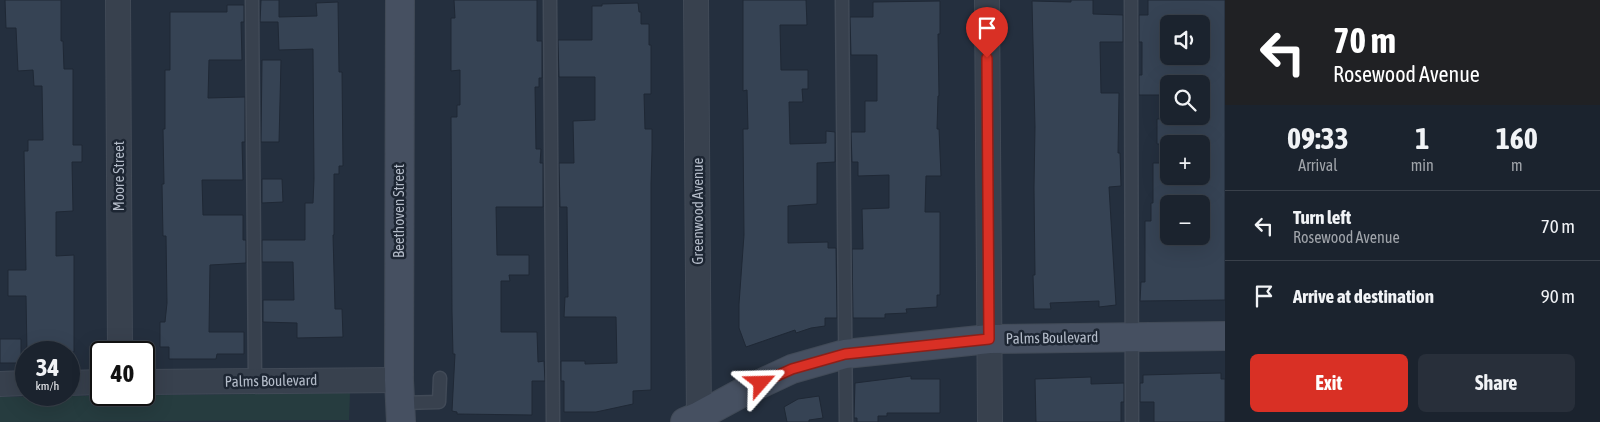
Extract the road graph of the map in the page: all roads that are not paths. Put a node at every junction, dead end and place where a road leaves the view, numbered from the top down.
1 (118, 0) edge
2 (252, 0) edge
3 (400, 0) edge
4 (550, 0) edge
5 (696, 0) edge
6 (842, 0) edge
7 (987, 0) edge
8 (1131, 0) edge
9 (1225, 336) edge
10 (1132, 337) junction
11 (989, 339) junction
12 (120, 341) edge
13 (845, 354) junction
14 (440, 378) dead end
15 (155, 382) edge
16 (255, 382) junction
17 (15, 383) edge
18 (0, 384) edge
19 (400, 402) edge
20 (695, 420) edge
21 (553, 422) edge
22 (846, 422) edge
23 (990, 422) edge
24 (1132, 422) edge

1 - 12 street, Moore Street
2 - 16 lane
3 - 19 street, Beethoven Street
4 - 21 lane
5 - 20 street, Greenwood Avenue
6 - 13 lane
7 - 11 street
8 - 10 lane
9 - 10 street, Palms Boulevard
10 - 11 street, Palms Boulevard
10 - 24 lane
11 - 13 street, Palms Boulevard
11 - 23 street
13 - 20 street, Palms Boulevard
13 - 22 lane
14 - 19 lane
15 - 16 street, Palms Boulevard
16 - 19 street, Palms Boulevard
17 - 18 street

